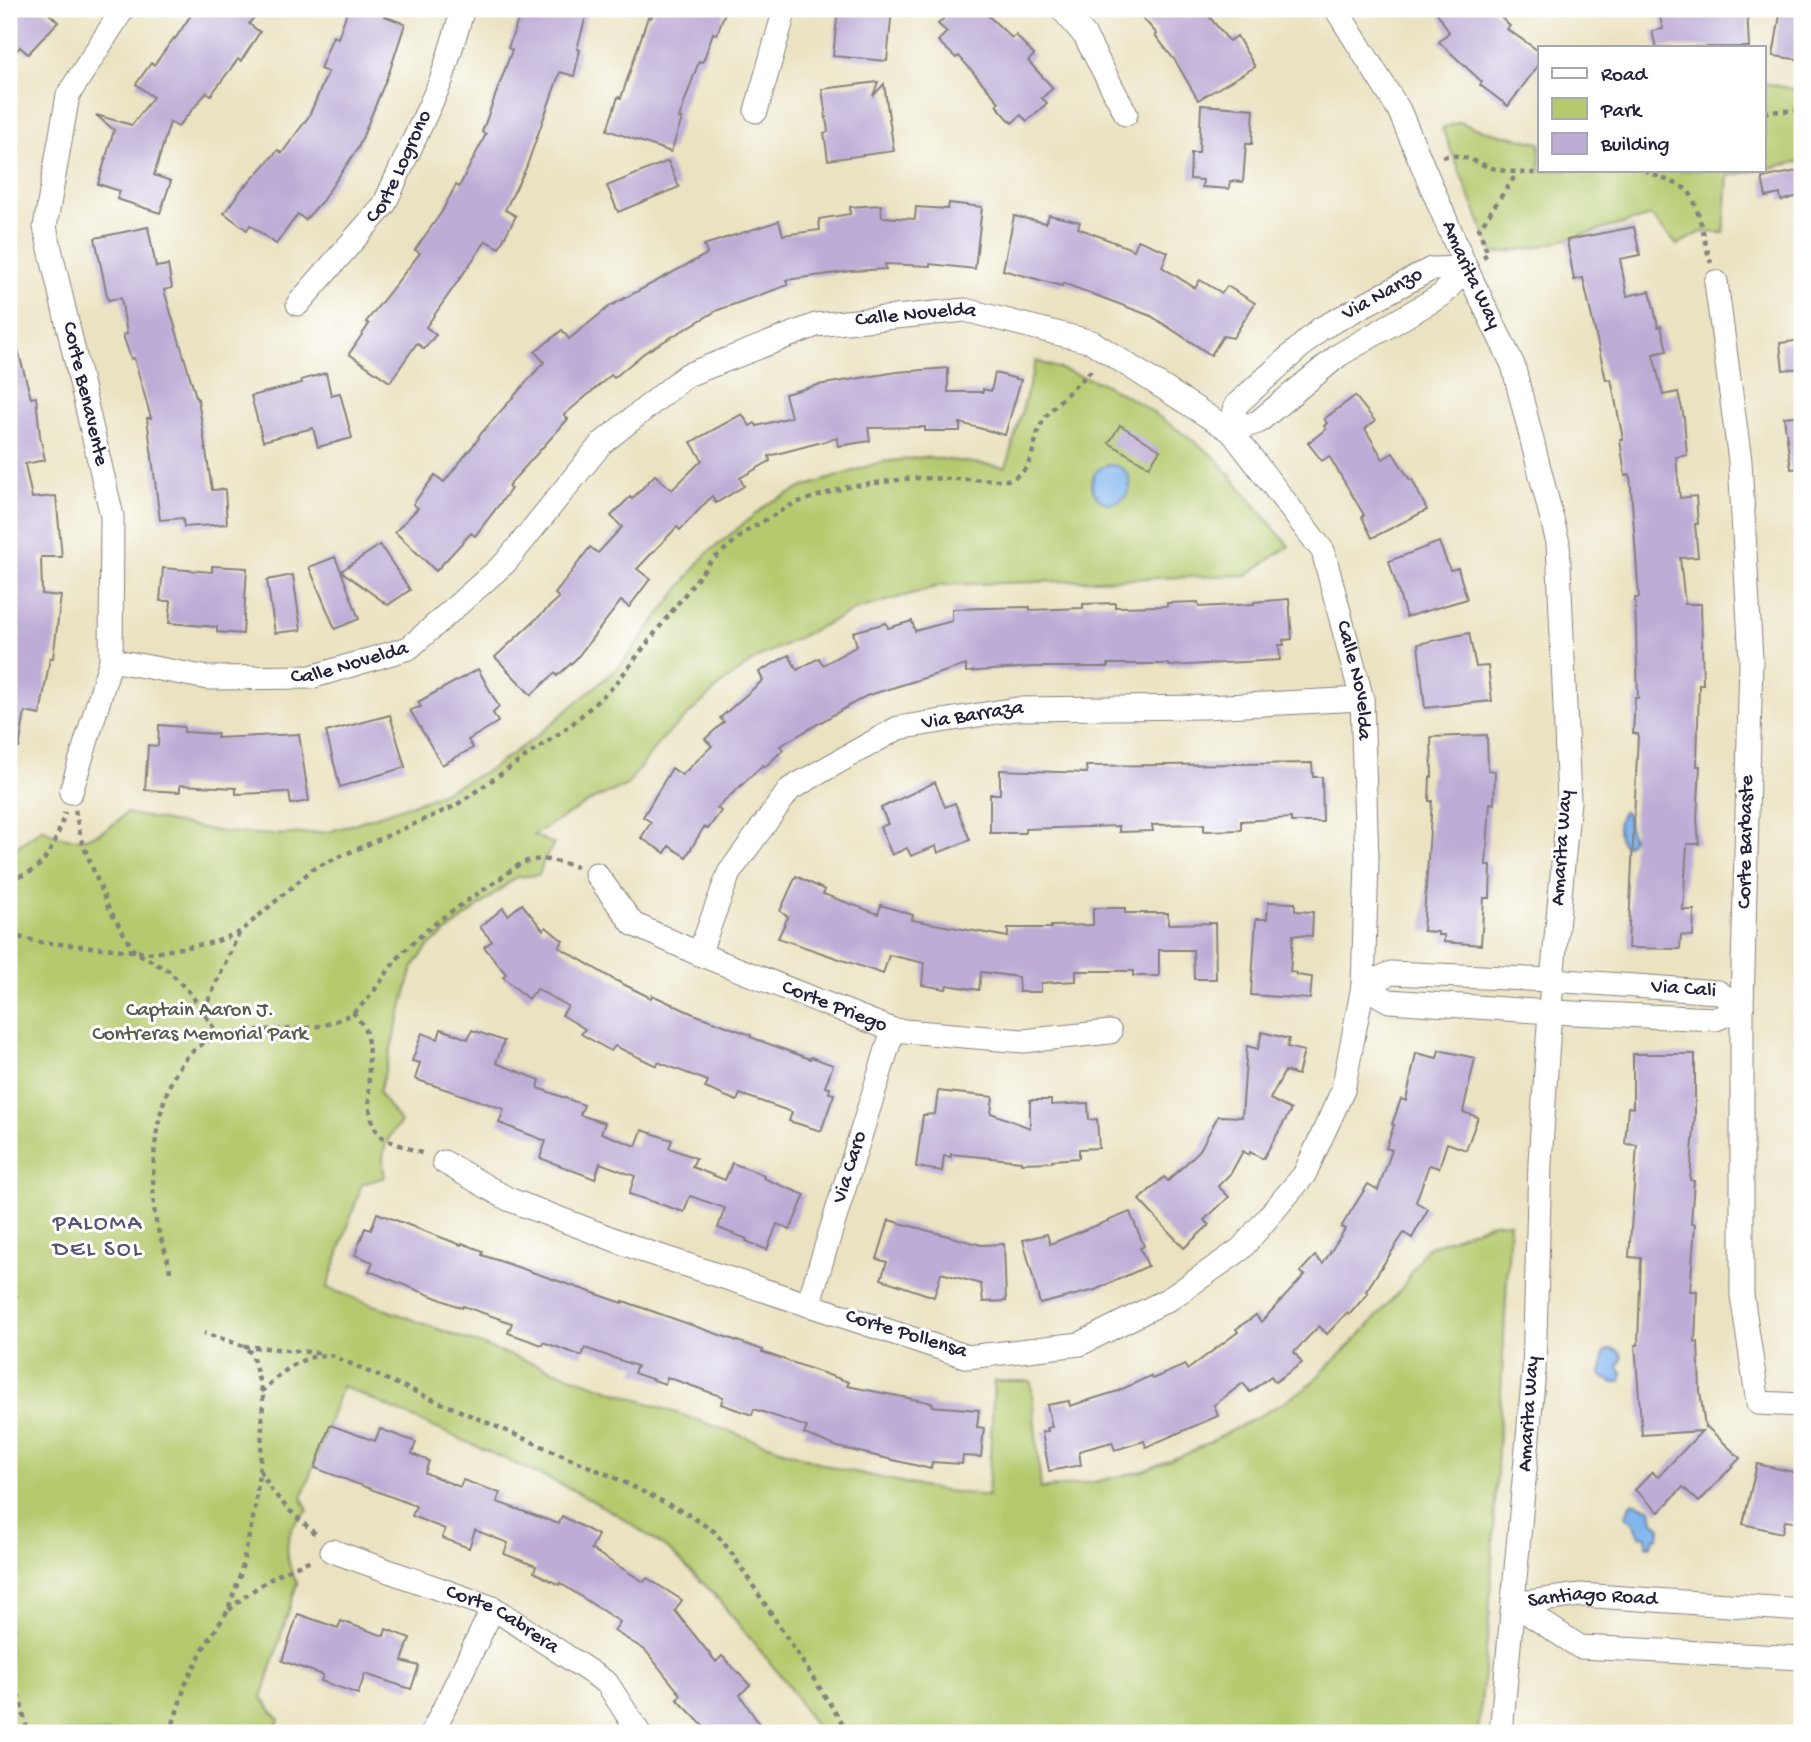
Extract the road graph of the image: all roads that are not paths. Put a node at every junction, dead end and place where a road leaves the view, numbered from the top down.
1 (123, 9) edge
2 (463, 9) edge
3 (785, 9) edge
4 (1062, 9) edge
5 (1336, 9) edge
6 (756, 111) dead end
7 (1126, 114) dead end
8 (1466, 268) junction
9 (1716, 282) road end
10 (298, 304) dead end
11 (1231, 430) junction
12 (111, 660) junction
13 (1362, 699) junction
14 (71, 792) road end
15 (596, 873) road end
16 (699, 954) junction
17 (1552, 981) junction
18 (1363, 986) junction
19 (1742, 1008) junction
20 (1550, 1012) junction
21 (893, 1030) junction
22 (1110, 1032) dead end
23 (444, 1162) road end
24 (808, 1305) junction
25 (1802, 1405) edge
26 (332, 1551) road end
27 (1514, 1604) junction
28 (493, 1608) junction
29 (1802, 1610) edge
30 (1802, 1658) edge
31 (432, 1733) edge
32 (639, 1733) edge
33 (1501, 1733) edge

1 - 12 street, Corte Benavente
2 - 10 street, Corte Logrono
3 - 6 street
4 - 7 street
5 - 8 street, Amarita Way
8 - 11 street, Via Nanzo
8 - 11 street, Via Nanzo
8 - 17 street, Amarita Way
9 - 19 street, Corte Barbaste
11 - 12 street, Calle Novelda
11 - 13 street, Calle Novelda
12 - 14 street, Corte Benavente
13 - 16 street, Via Barraza
13 - 18 street, Calle Novelda
15 - 16 street, Corte Priego
16 - 21 street, Corte Priego
17 - 18 street, Via Cali
17 - 19 street, Via Cali
17 - 20 street, Amarita Way
18 - 20 street, Via Cali
18 - 24 street, Corte Pollensa
19 - 20 street, Via Cali
19 - 25 street, Corte Barbaste
20 - 27 street, Amarita Way
21 - 22 street, Corte Priego
21 - 24 street, Via Caro
23 - 24 street, Corte Pollensa
26 - 28 street, Corte Cabrera
27 - 29 street, Santiago Road
27 - 30 street, Santiago Road
27 - 33 street, Amarita Way
28 - 31 street
28 - 32 street, Corte Cabrera

